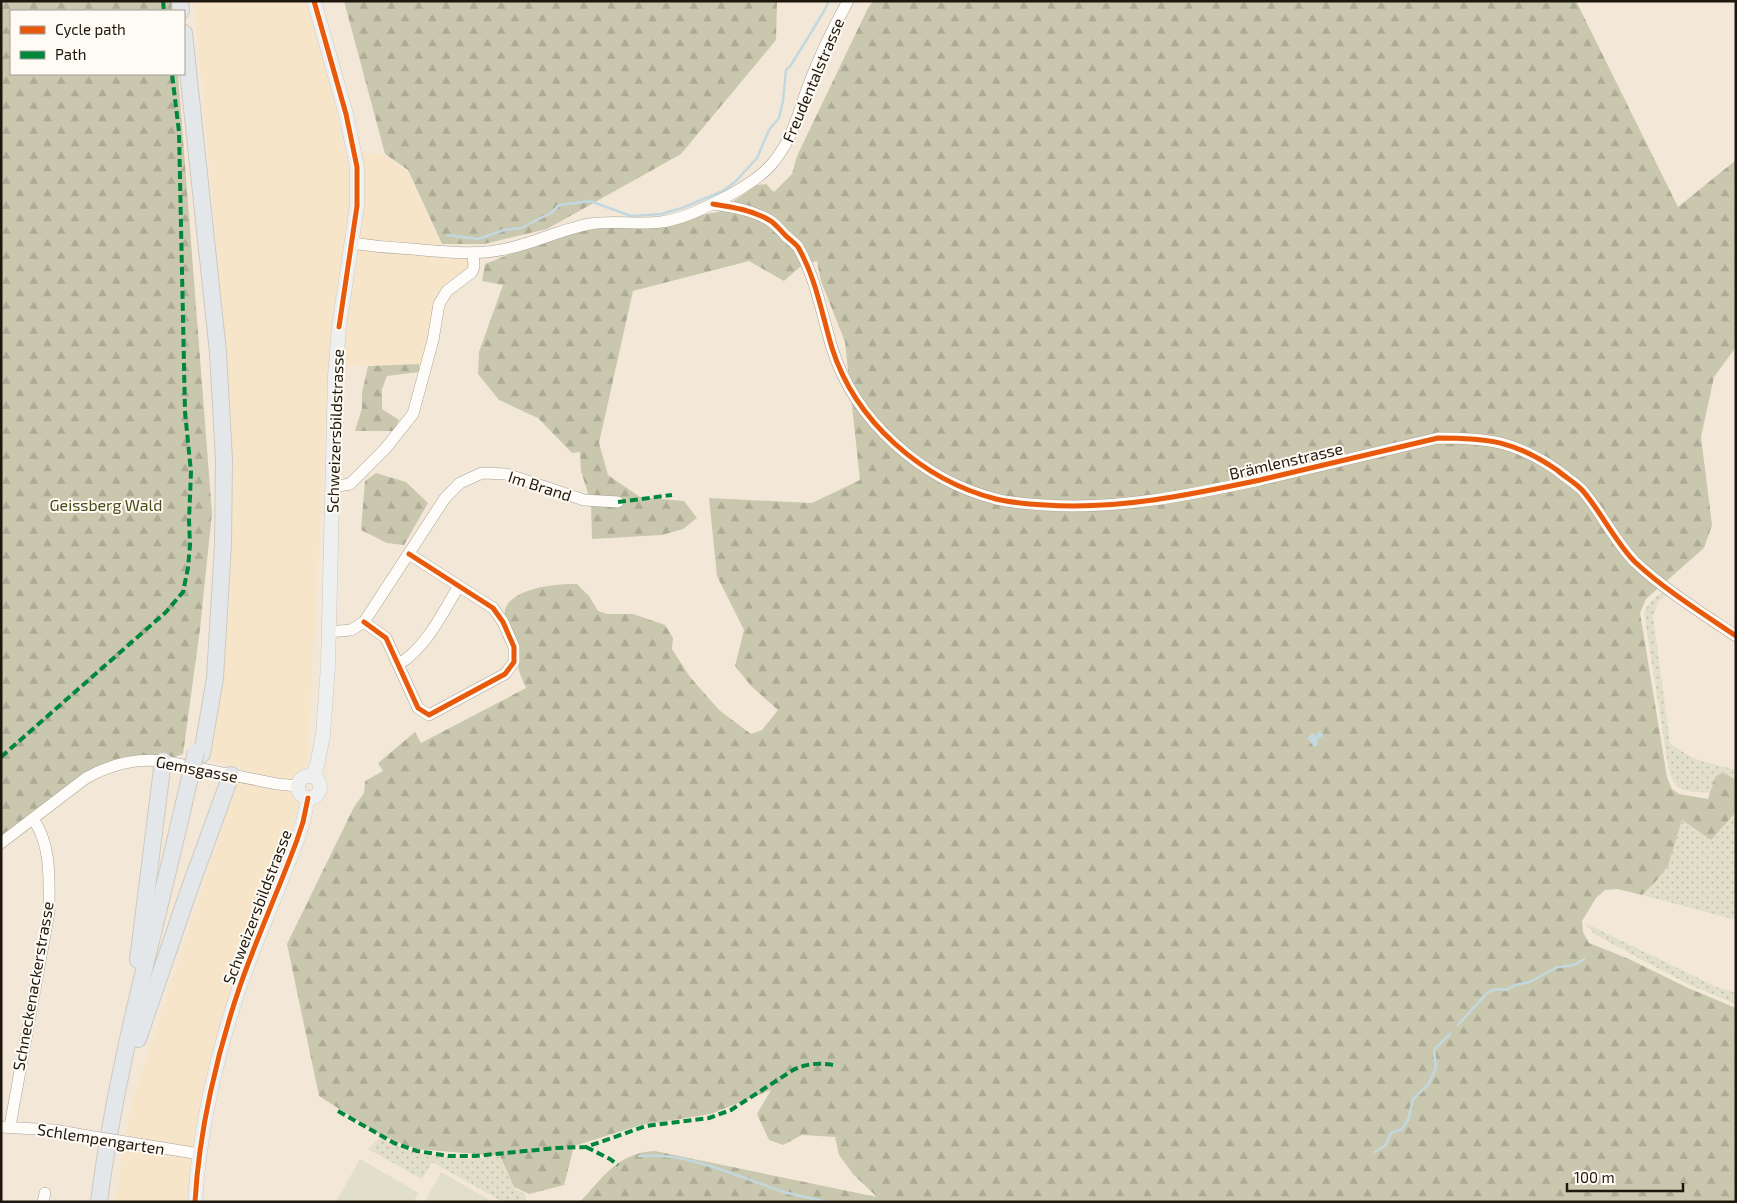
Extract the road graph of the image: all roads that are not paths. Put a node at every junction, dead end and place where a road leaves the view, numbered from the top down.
1 (314, 1) edge
2 (848, 1) edge
3 (185, 42) edge
4 (713, 204) junction
5 (351, 243) junction
6 (473, 253) junction
7 (332, 488) junction
8 (618, 502) dead end
9 (409, 554) junction
10 (459, 586) junction
11 (364, 622) junction
12 (329, 632) junction
13 (1736, 636) edge
14 (399, 664) junction
15 (164, 761) junction
16 (231, 774) junction
17 (313, 776) junction
18 (298, 786) junction
19 (308, 798) junction
20 (32, 819) junction
21 (1, 843) edge
22 (133, 1036) junction
23 (6, 1126) edge
24 (200, 1154) junction
25 (99, 1202) edge
26 (110, 1202) edge
27 (195, 1202) edge

1 - 5 main road, Schweizersbildstrasse
2 - 4 street, Freudentalstrasse
3 - 22 highway
4 - 6 street, Freudentalstrasse
4 - 13 street, Brämlenstrasse
5 - 6 street, Freudentalstrasse
5 - 7 main road, Schweizersbildstrasse
6 - 7 street
7 - 12 main road, Schweizersbildstrasse
8 - 9 street, Im Brand
9 - 10 street
9 - 11 street, Im Brand
10 - 14 street
10 - 14 street
11 - 12 street
11 - 14 street
12 - 17 main road, Schweizersbildstrasse
15 - 16 street, Gemsgasse
15 - 20 street, Gemsgasse
15 - 22 highway
16 - 18 street, Gemsgasse
16 - 22 highway
17 - 18 main road
17 - 19 main road
18 - 19 main road
19 - 24 main road, Schweizersbildstrasse
20 - 21 street, Gemsgasse
20 - 23 street, Schneckenackerstrasse
22 - 25 highway
22 - 26 highway
23 - 24 street, Schlempengarten, bridge
24 - 27 main road, Schweizersbildstrasse

